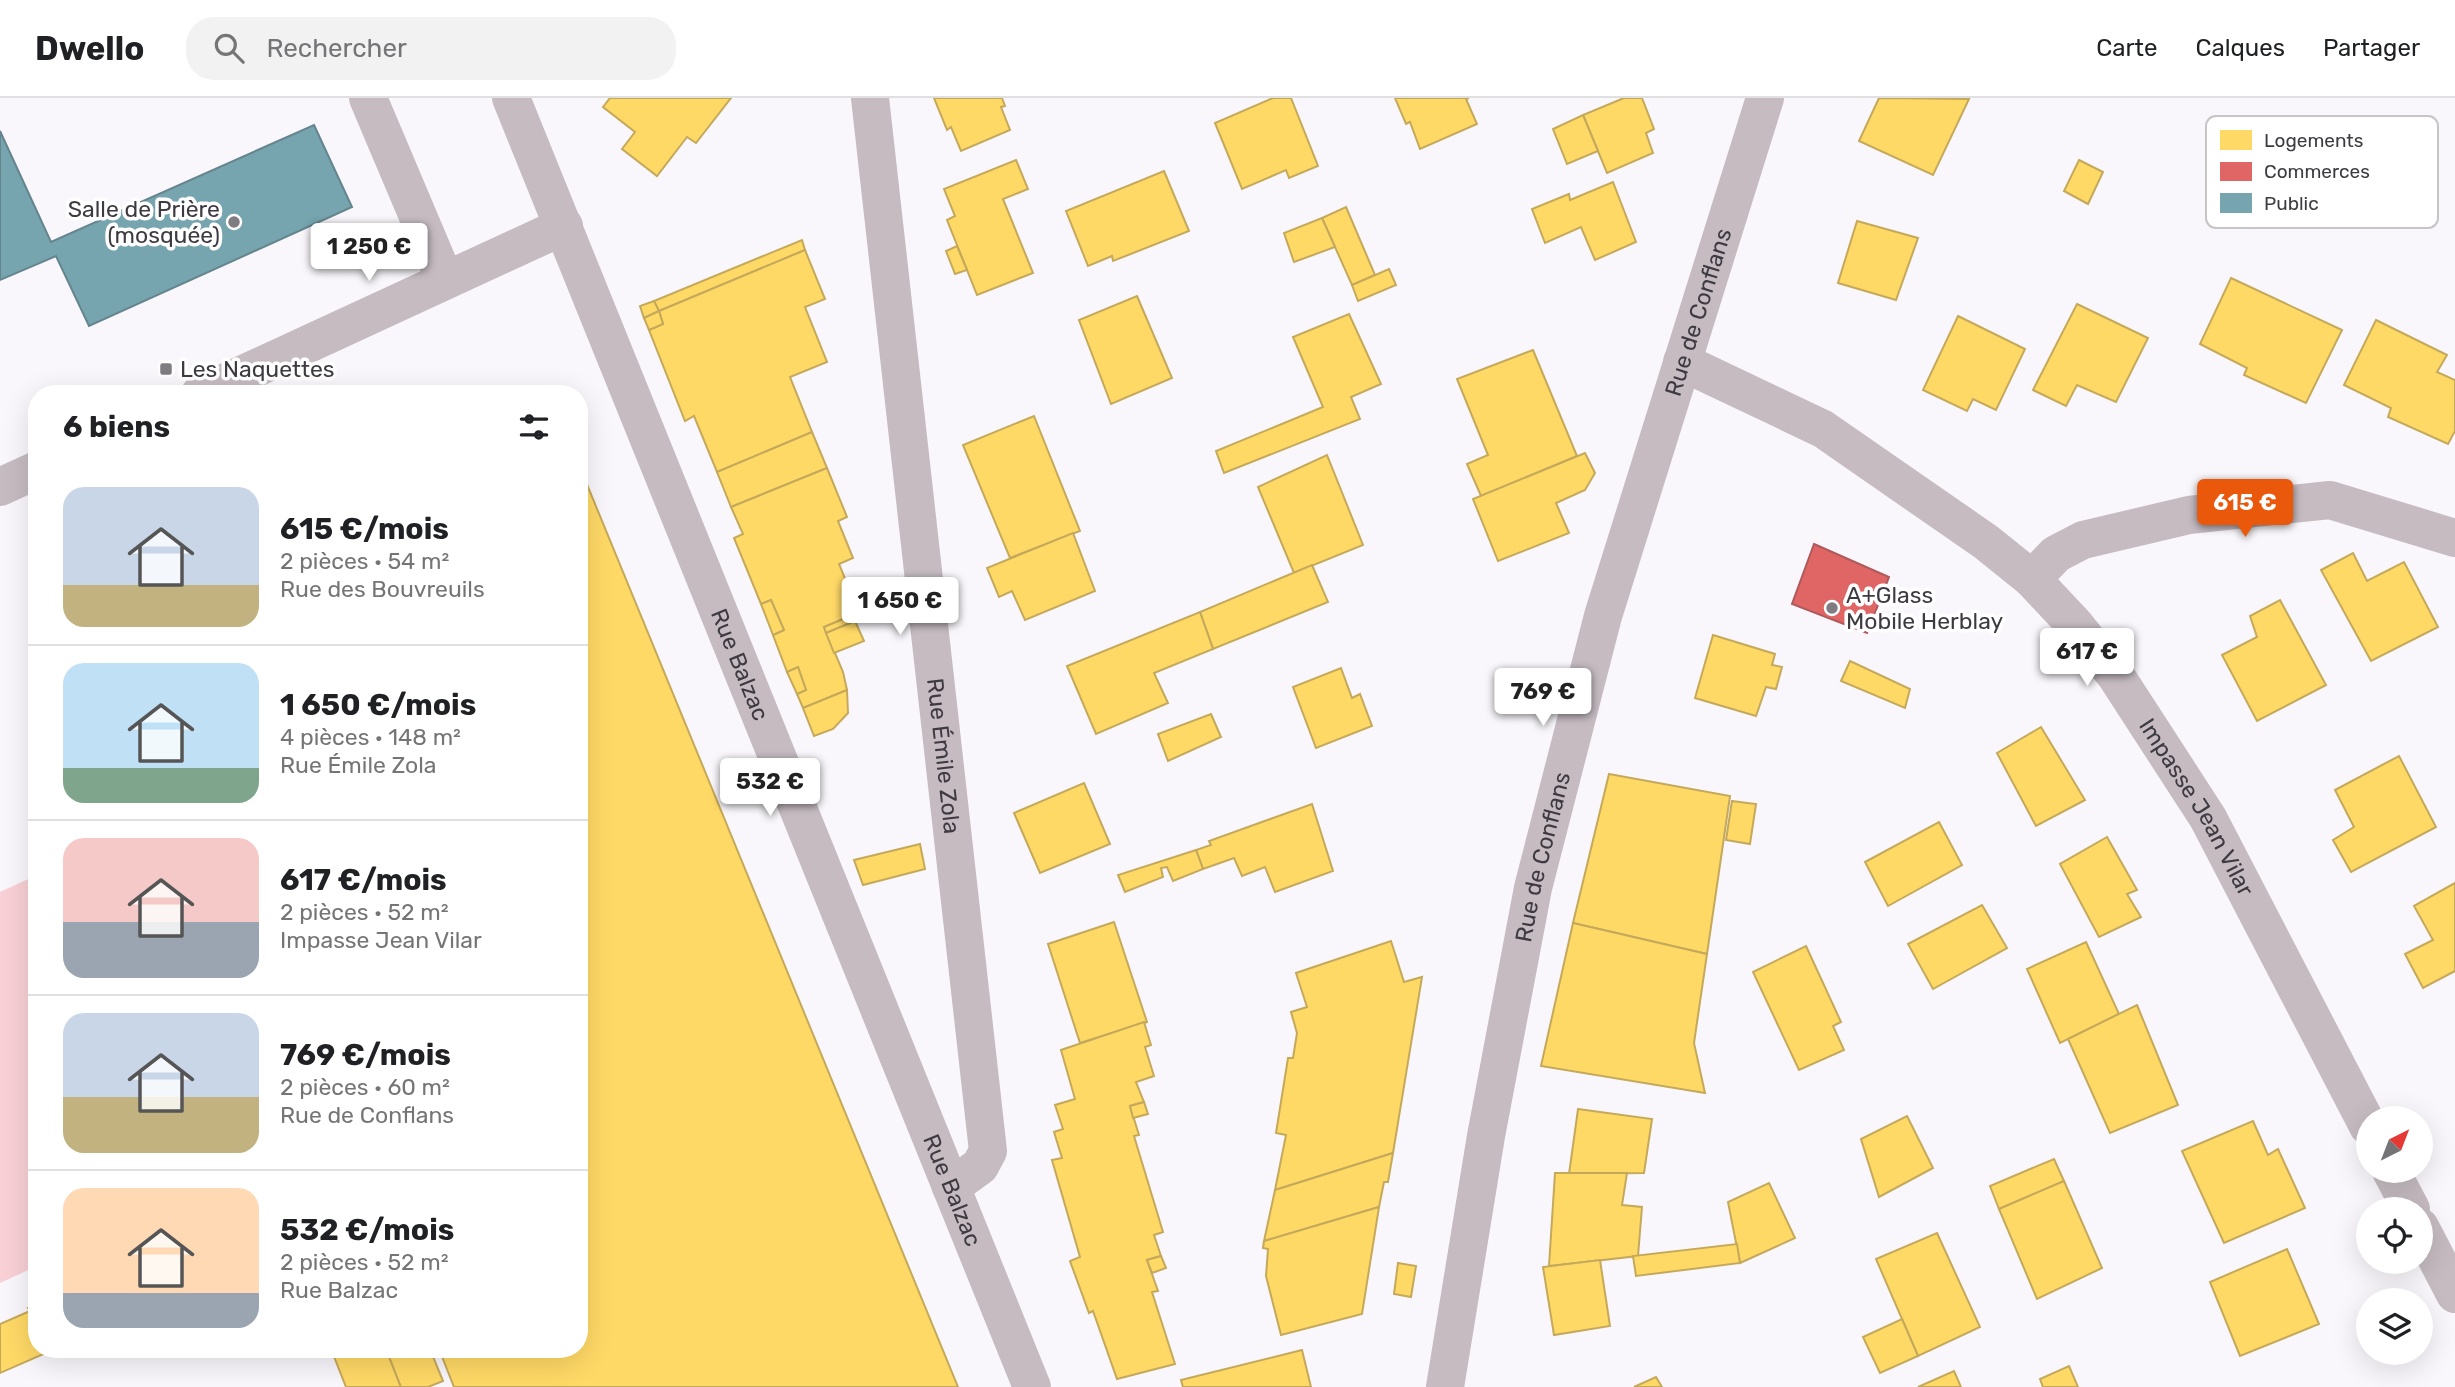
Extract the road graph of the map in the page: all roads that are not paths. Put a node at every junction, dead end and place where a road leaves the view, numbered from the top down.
1 (368, 98) edge
2 (511, 98) edge
3 (870, 98) edge
4 (1765, 98) edge
5 (564, 226) junction
6 (445, 281) junction
7 (1682, 362) junction
8 (220, 385) edge
9 (28, 474) edge
10 (0, 487) edge
11 (2455, 538) edge
12 (2032, 579) junction
13 (2358, 1106) edge
14 (951, 1187) junction
15 (2433, 1252) edge
16 (2455, 1294) edge
17 (1032, 1387) edge
18 (1445, 1387) edge

1 - 6 street
2 - 5 street, Rue Balzac
3 - 14 street, Rue Émile Zola
4 - 7 street, Rue de Conflans
5 - 6 street
5 - 14 street, Rue Balzac
6 - 8 street
7 - 12 street, Impasse Jean Vilar
7 - 18 street, Rue de Conflans
9 - 10 street
11 - 12 street
12 - 13 street, Impasse Jean Vilar
14 - 17 street, Rue Balzac
15 - 16 street

